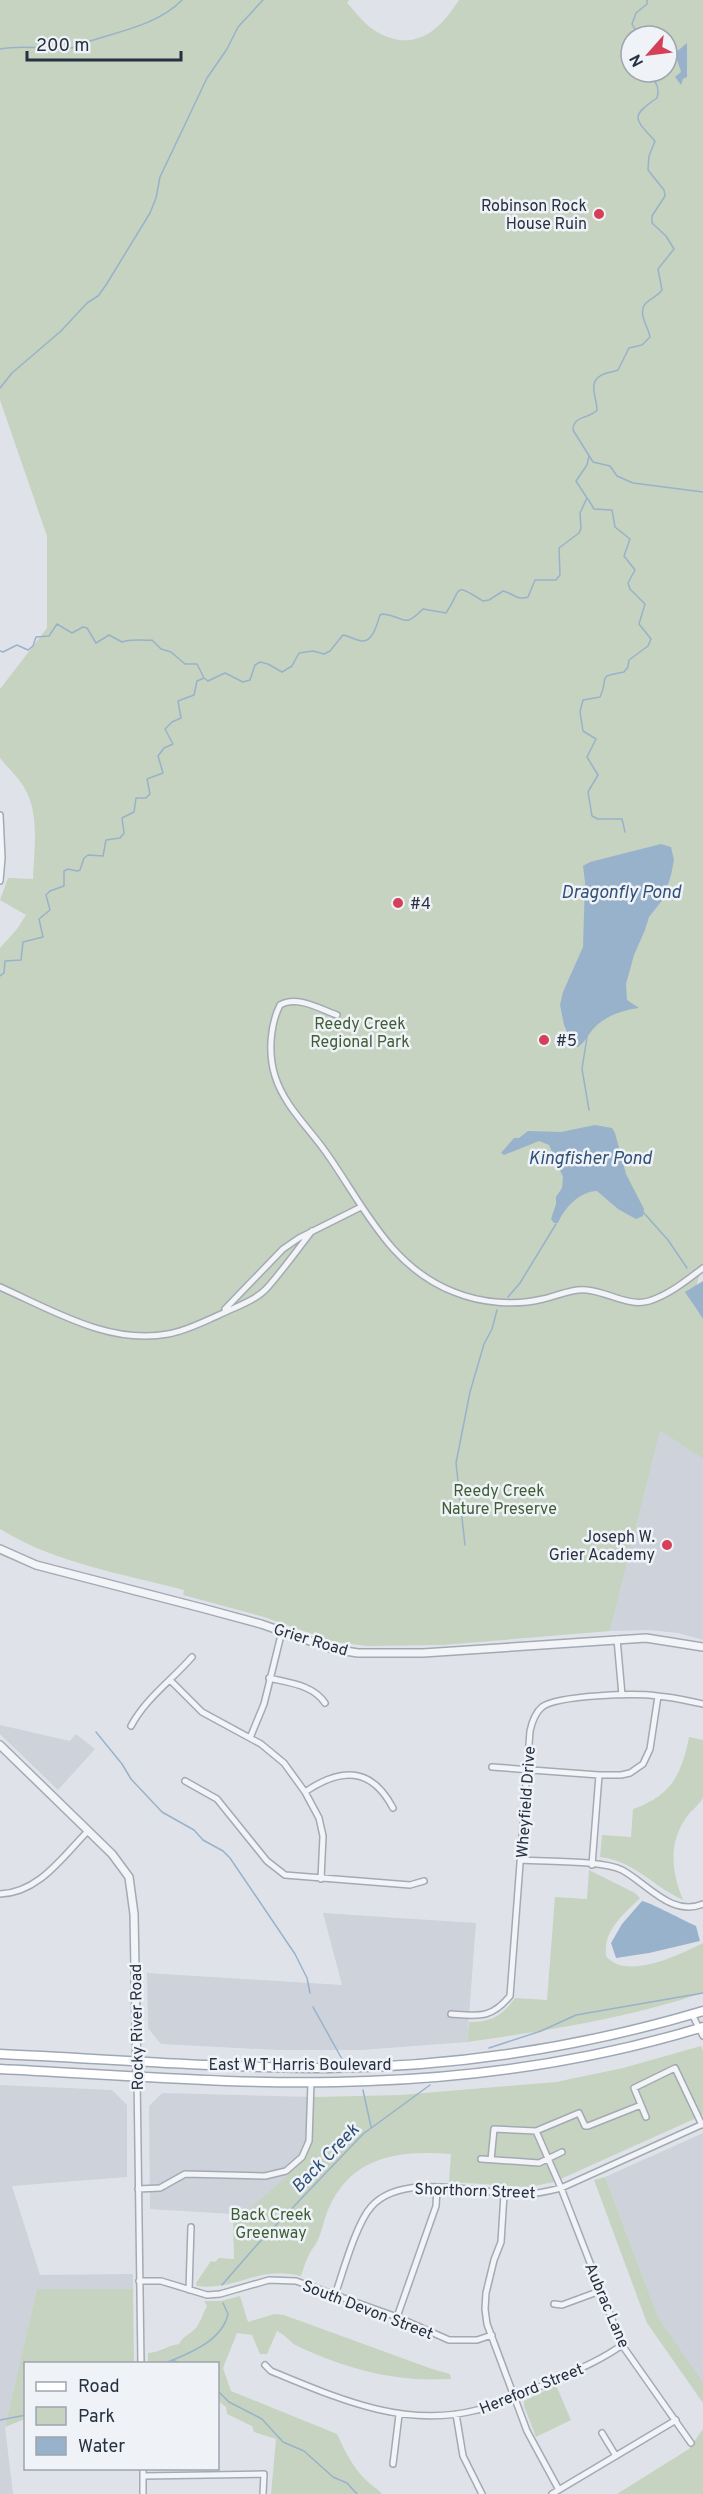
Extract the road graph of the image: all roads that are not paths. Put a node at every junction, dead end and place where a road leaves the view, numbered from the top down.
1 (0, 815) edge
2 (0, 881) edge
3 (337, 1015) dead end
4 (361, 1207) junction
5 (312, 1231) junction
6 (703, 1268) edge
7 (0, 1287) edge
8 (212, 1318) junction
9 (0, 1549) edge
10 (282, 1631) junction
11 (617, 1639) junction
12 (703, 1647) edge
13 (192, 1657) dead end
14 (269, 1678) junction
15 (170, 1680) junction
16 (622, 1695) junction
17 (658, 1696) junction
18 (325, 1703) dead end
19 (703, 1704) edge
20 (131, 1726) dead end
21 (250, 1738) junction
22 (0, 1745) edge
23 (492, 1767) dead end
24 (528, 1770) junction
25 (599, 1775) junction
26 (185, 1781) dead end
27 (305, 1792) junction
28 (393, 1808) dead end
29 (88, 1831) junction
30 (521, 1860) junction
31 (592, 1865) junction
32 (321, 1879) junction
33 (424, 1881) dead end
34 (0, 1894) edge
35 (703, 1904) edge
36 (703, 2011) edge
37 (451, 2014) dead end
38 (692, 2014) junction
39 (702, 2030) edge
40 (0, 2054) edge
41 (136, 2061) junction
42 (0, 2069) edge
43 (137, 2076) junction
44 (311, 2082) junction
45 (641, 2105) junction
46 (646, 2117) dead end
47 (702, 2124) edge
48 (536, 2131) junction
49 (562, 2152) dead end
50 (481, 2159) dead end
51 (548, 2159) junction
52 (491, 2160) junction
53 (437, 2188) junction
54 (561, 2188) junction
55 (138, 2189) junction
56 (504, 2194) junction
57 (192, 2227) dead end
58 (140, 2281) junction
59 (189, 2290) junction
60 (600, 2291) junction
61 (335, 2295) junction
62 (554, 2304) dead end
63 (397, 2317) junction
64 (492, 2335) junction
65 (622, 2344) junction
66 (141, 2362) edge
67 (265, 2365) dead end
68 (514, 2397) junction
69 (456, 2414) junction
70 (399, 2415) junction
71 (676, 2420) junction
72 (602, 2433) dead end
73 (691, 2442) dead end
74 (616, 2456) junction
75 (393, 2464) dead end
76 (143, 2470) edge
77 (143, 2476) junction
78 (559, 2490) junction
79 (143, 2494) edge
80 (263, 2494) edge
81 (482, 2494) edge
82 (552, 2494) edge

1 - 2 street
3 - 4 street
4 - 5 street
4 - 6 street
5 - 8 street
5 - 8 street
7 - 8 street
9 - 10 street, Grier Road
10 - 11 street, Grier Road
10 - 14 street
11 - 12 street, Grier Road
11 - 16 street
13 - 15 street
14 - 18 street
14 - 21 street
15 - 20 street
15 - 21 street
16 - 17 street, Wheyfield Drive
16 - 24 street, Wheyfield Drive
17 - 19 street, Wheyfield Drive
17 - 25 street
21 - 27 street
22 - 29 street, Rocky River Road
23 - 24 street
24 - 25 street
24 - 30 street, Wheyfield Drive
25 - 31 street
26 - 32 street
27 - 28 street
27 - 32 street
29 - 34 street
29 - 41 street, Rocky River Road
30 - 31 street
30 - 37 street, Wheyfield Drive
31 - 35 street
32 - 33 street
36 - 38 main road, East W T Harris Boulevard
38 - 39 street
38 - 41 main road, East W T Harris Boulevard
39 - 44 main road, East W T Harris Boulevard
40 - 41 main road, East W T Harris Boulevard
41 - 43 street, Rocky River Road
42 - 43 main road, East W T Harris Boulevard
43 - 44 main road, East W T Harris Boulevard
43 - 55 street, Rocky River Road
44 - 55 street
45 - 46 street
45 - 47 street
45 - 48 street
47 - 54 street, Shorthorn Street
48 - 51 street, Aubrac Lane
48 - 52 street
49 - 51 street
50 - 52 street
51 - 52 street
51 - 54 street, Aubrac Lane
53 - 56 street, Shorthorn Street
53 - 61 street, Shorthorn Street
53 - 63 street
54 - 56 street, Shorthorn Street
54 - 60 street, Aubrac Lane
55 - 58 street, Rocky River Road
56 - 64 street
57 - 59 street
58 - 59 street, South Devon Street
58 - 66 street, Rocky River Road
59 - 61 street, South Devon Street
60 - 62 street
60 - 65 street, Aubrac Lane
61 - 63 street, South Devon Street
63 - 64 street, South Devon Street
64 - 68 street
65 - 68 street, Hereford Street
65 - 71 street, Aubrac Lane
67 - 70 street, Hereford Street
68 - 69 street, Hereford Street
68 - 78 street
69 - 70 street, Hereford Street
69 - 81 street
70 - 75 street
71 - 73 street, Aubrac Lane
71 - 74 street
72 - 74 street
74 - 78 street
76 - 77 street
77 - 79 street
77 - 80 street
78 - 82 street

